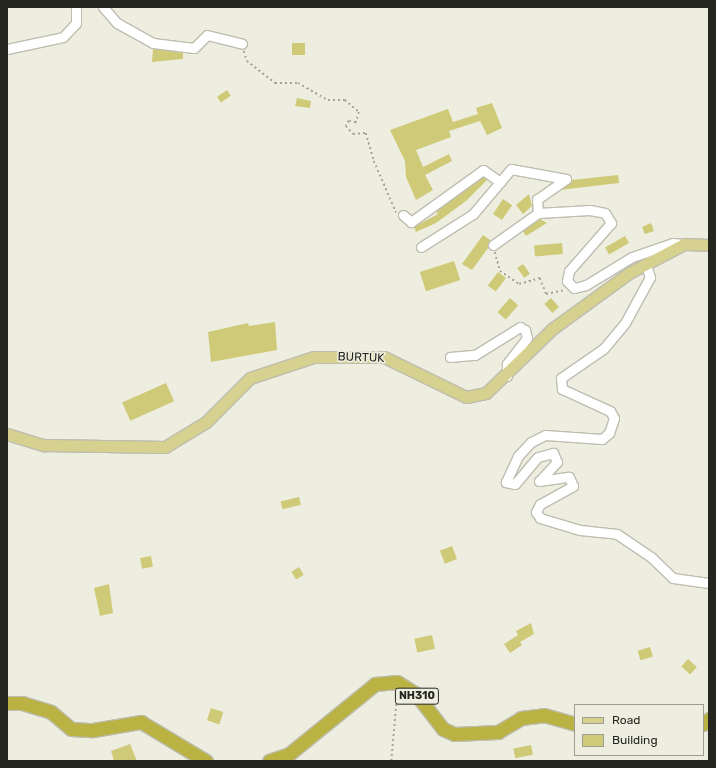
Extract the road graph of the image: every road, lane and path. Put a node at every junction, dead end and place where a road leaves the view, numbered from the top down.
1 (76, 7) edge
2 (103, 7) edge
3 (242, 44) joint
4 (7, 49) edge
5 (500, 182) junction
6 (538, 213) junction
7 (403, 216) joint
8 (684, 244) junction
9 (493, 245) joint
10 (709, 245) edge
11 (421, 247) dead end
12 (646, 265) junction
13 (574, 288) junction
14 (450, 357) dead end
15 (507, 376) junction
16 (7, 434) edge
17 (709, 583) edge
18 (397, 682) junction
19 (7, 704) edge
20 (574, 724) edge
21 (206, 761) edge
22 (269, 761) edge
23 (391, 761) edge

1 - 4 street
2 - 3 street
3 - 7 path
5 - 6 street
5 - 7 street
5 - 11 street
6 - 9 street
6 - 13 street
8 - 10 main road
8 - 12 main road, BURTUK
8 - 13 street
9 - 13 path
12 - 15 main road, BURTUK
12 - 17 street
14 - 15 street
15 - 16 main road, BURTUK
18 - 20 highway, NH310
18 - 22 highway, NH310
18 - 23 path
19 - 21 highway

